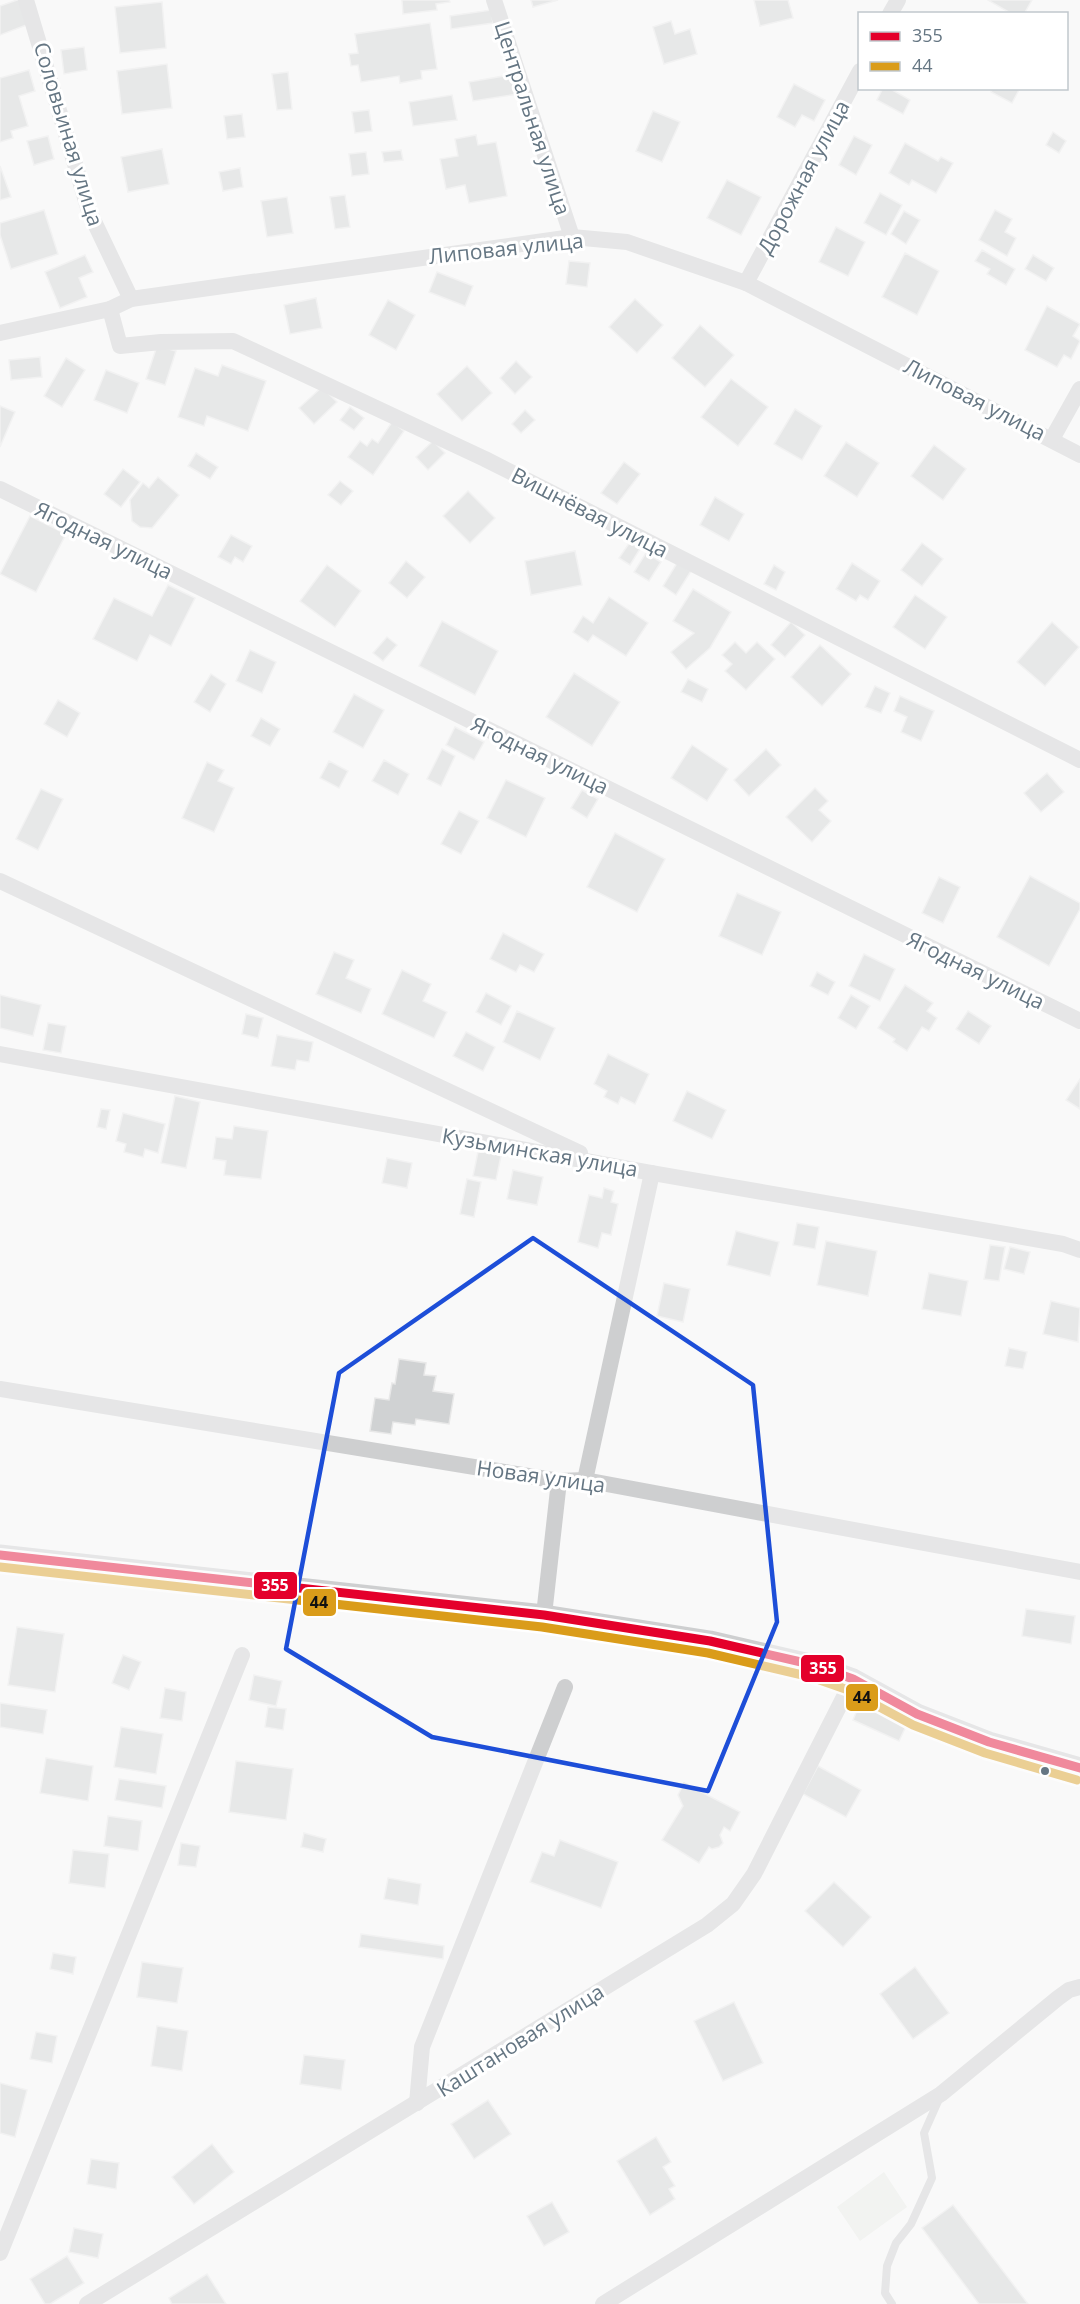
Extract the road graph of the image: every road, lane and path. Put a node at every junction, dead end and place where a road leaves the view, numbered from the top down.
1 (26, 0) edge
2 (494, 0) edge
3 (858, 75) edge
4 (572, 237) junction
5 (746, 283) junction
6 (131, 299) junction
7 (110, 309) junction
8 (0, 333) edge
9 (1080, 389) edge
10 (1052, 439) junction
11 (1080, 455) edge
12 (0, 489) edge
13 (1080, 760) edge
14 (0, 881) edge
15 (1080, 1021) edge
16 (0, 1054) edge
17 (602, 1163) junction
18 (652, 1173) junction
19 (1080, 1250) edge
20 (0, 1389) edge
21 (585, 1480) junction
22 (559, 1481) junction
23 (0, 1555) edge
24 (1080, 1572) edge
25 (544, 1615) junction
26 (242, 1655) dead end
27 (853, 1679) junction
28 (565, 1687) dead end
29 (1080, 1768) edge
30 (1080, 1987) edge
31 (941, 2094) junction
32 (417, 2103) junction
33 (0, 2253) edge
34 (87, 2304) edge
35 (603, 2304) edge
36 (892, 2304) edge

1 - 6 street, Соловьиная улица
2 - 4 street, Центральная улица
3 - 5 street, Дорожная улица
4 - 5 street, Липовая улица
4 - 6 street, Липовая улица
5 - 10 street, Липовая улица
6 - 7 street, Липовая улица
7 - 8 street, Липовая улица
7 - 13 street, Вишнёвая улица
9 - 10 street
10 - 11 street, Липовая улица
12 - 15 street, Ягодная улица
14 - 17 street
16 - 17 street, Кузьминская улица
17 - 18 street, Кузьминская улица
18 - 19 street, Кузьминская улица
18 - 21 street
20 - 22 street, Новая улица
21 - 22 street, Новая улица
21 - 24 street, Новая улица
22 - 25 street
23 - 25 street
25 - 27 street
26 - 33 street
27 - 29 street
27 - 32 street, Каштановая улица
28 - 32 street
30 - 31 street
31 - 35 street
31 - 36 lane
32 - 34 street, Каштановая улица

